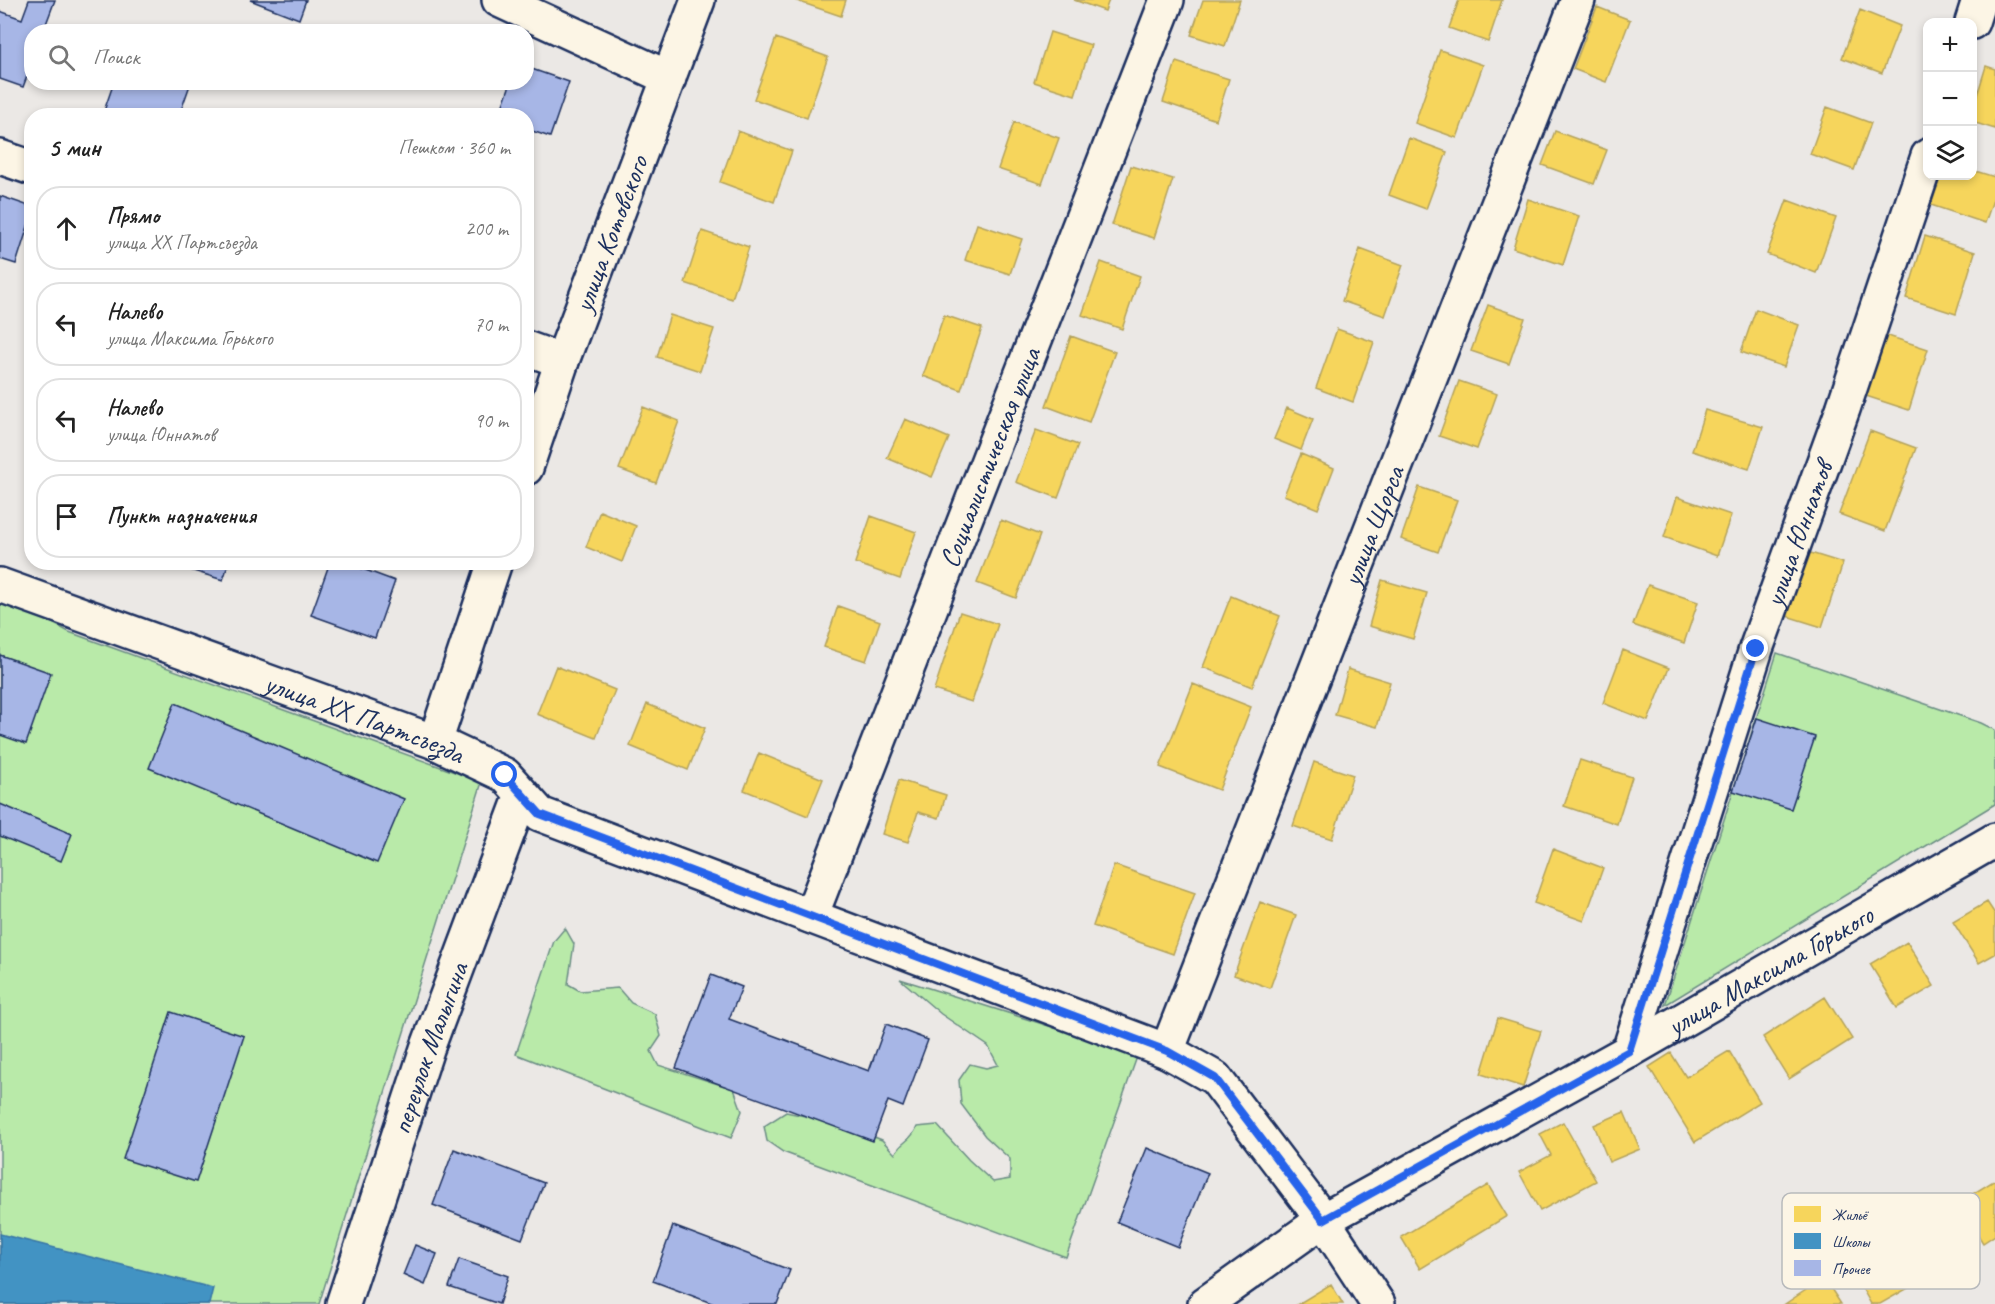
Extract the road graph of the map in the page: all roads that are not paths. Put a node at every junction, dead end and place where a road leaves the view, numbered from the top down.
1 (500, 0) edge
2 (698, 0) edge
3 (1167, 0) edge
4 (1578, 0) edge
5 (1979, 0) edge
6 (1973, 18) edge
7 (669, 78) junction
8 (0, 157) edge
9 (24, 165) edge
10 (1923, 171) edge
11 (534, 351) edge
12 (562, 361) junction
13 (534, 444) edge
14 (492, 570) edge
15 (0, 585) edge
16 (435, 742) junction
17 (522, 795) junction
18 (1995, 840) edge
19 (811, 916) junction
20 (1167, 1051) junction
21 (1629, 1051) junction
22 (1323, 1220) junction
23 (343, 1304) edge
24 (1205, 1304) edge
25 (1378, 1304) edge

1 - 7 street
2 - 7 street, улица Котовского
3 - 19 street, Социалистическая улица
4 - 20 street, улица Щорса
5 - 6 street
7 - 12 street, улица Котовского
8 - 9 street
10 - 21 street, улица Юннатов
11 - 12 street
12 - 13 street, улица Котовского
14 - 16 street
15 - 16 street, улица XX Партсъезда
16 - 17 street, улица XX Партсъезда
17 - 19 street, улица XX Партсъезда
17 - 23 street, переулок Малыгина
18 - 21 street, улица Максима Горького
19 - 20 street, улица XX Партсъезда
20 - 22 street, улица XX Партсъезда
21 - 22 street, улица Максима Горького
22 - 24 street, улица Максима Горького
22 - 25 street, улица XX Партсъезда

